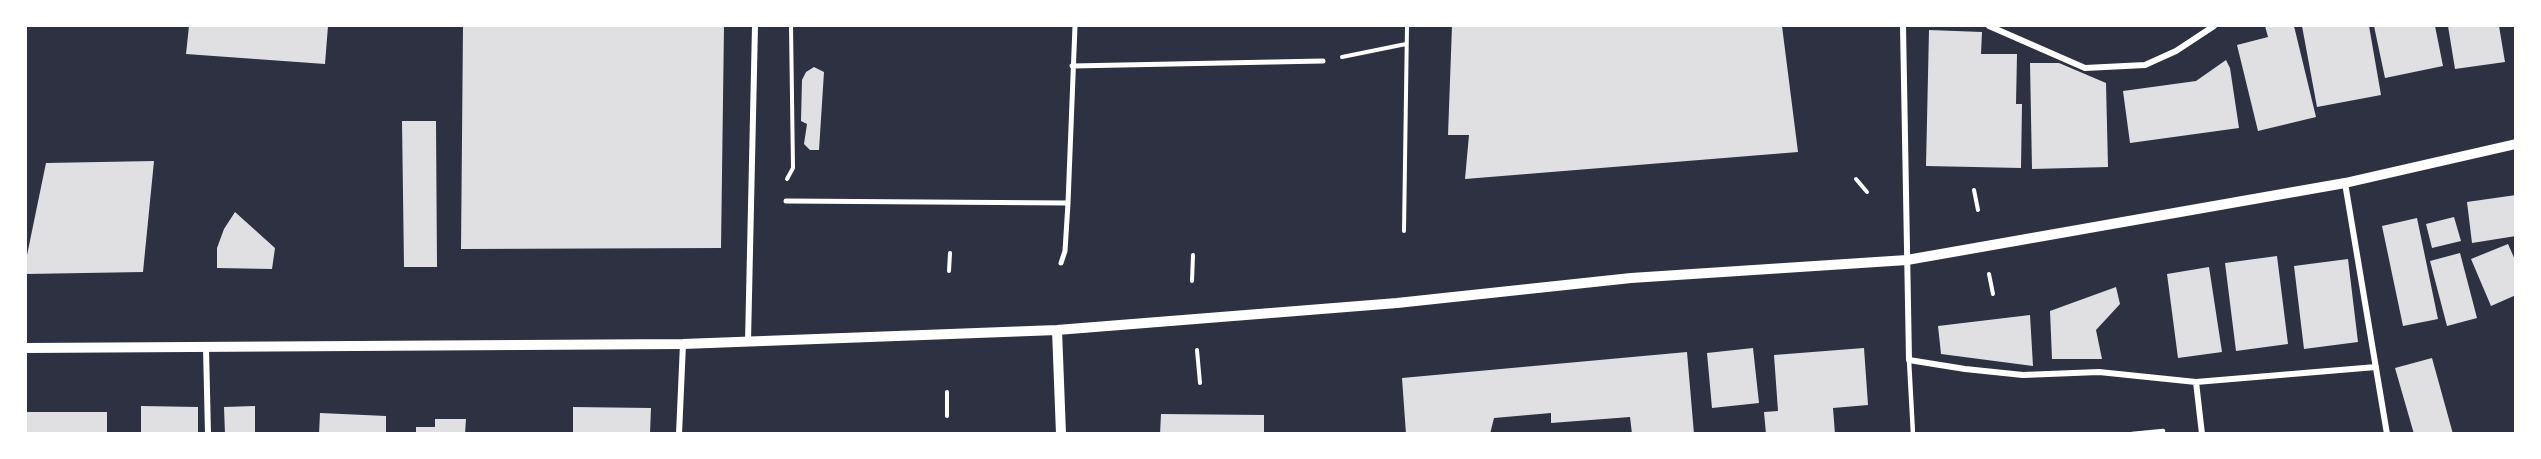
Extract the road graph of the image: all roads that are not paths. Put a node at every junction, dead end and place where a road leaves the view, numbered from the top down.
1 (755, 26) edge
2 (1075, 26) edge
3 (1903, 26) edge
4 (1989, 26) edge
5 (2214, 26) edge
6 (1323, 61) road end
7 (1072, 66) junction
8 (2516, 144) edge
9 (2345, 183) junction
10 (786, 201) dead end
11 (1068, 203) junction
12 (1907, 260) junction
13 (1061, 263) dead end
14 (1057, 330) junction
15 (748, 341) junction
16 (683, 344) junction
17 (26, 348) edge
18 (206, 348) junction
19 (1909, 360) junction
20 (2376, 367) junction
21 (2196, 382) junction
22 (2163, 431) dead end
23 (208, 434) edge
24 (679, 434) edge
25 (1061, 434) edge
26 (1913, 434) edge
27 (2132, 434) edge
28 (2202, 434) edge
29 (2387, 434) edge

1 - 15 street
2 - 7 street
3 - 12 street
4 - 5 street
6 - 7 street
7 - 11 street
8 - 9 street
9 - 12 street
9 - 20 street
10 - 11 street
11 - 13 street
12 - 14 street
12 - 19 street
14 - 15 street
14 - 25 street
15 - 16 street
16 - 18 street
16 - 24 street
17 - 18 street
18 - 23 street
19 - 21 street
19 - 26 lane
20 - 21 street
20 - 29 street
21 - 28 street
22 - 27 lane

